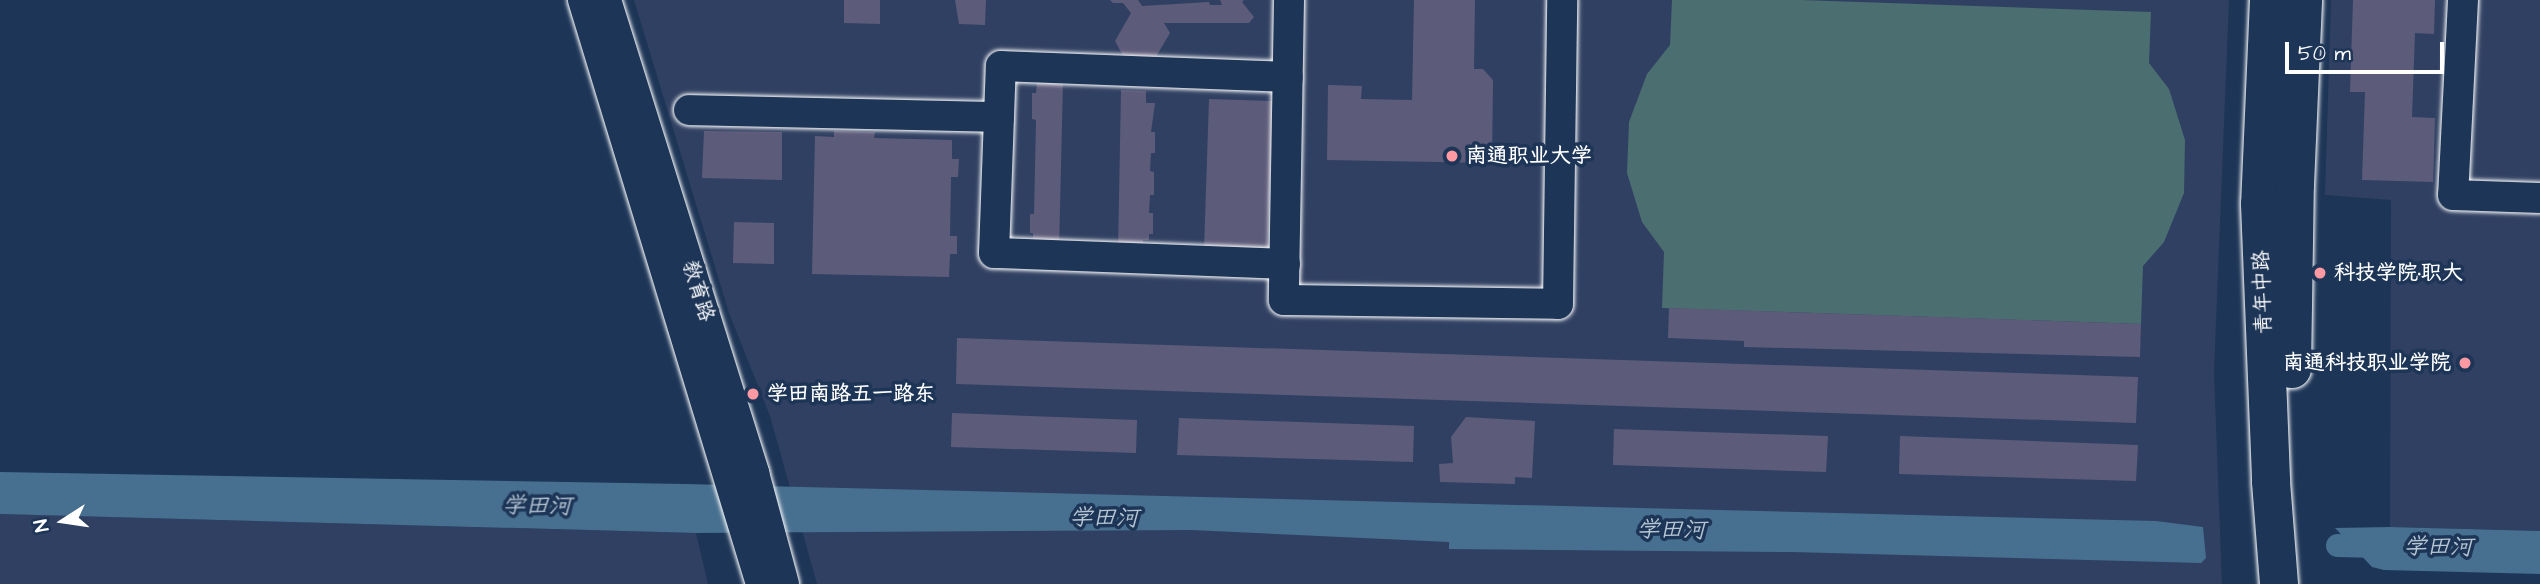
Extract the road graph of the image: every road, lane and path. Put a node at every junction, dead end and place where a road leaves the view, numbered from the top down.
1 (583, 0) edge
2 (606, 0) edge
3 (1289, 0) edge
4 (1562, 0) edge
5 (2269, 0) edge
6 (2303, 0) edge
7 (2463, 0) edge
8 (1288, 77) junction
9 (689, 110) dead end
10 (999, 117) junction
11 (2540, 198) edge
12 (1285, 264) junction
13 (740, 473) junction
14 (761, 544) junction
15 (761, 584) edge
16 (784, 584) edge
17 (2279, 584) edge
18 (2305, 584) edge

1 - 13 street, 教育路
2 - 13 street, 教育路
3 - 8 street
4 - 12 street
5 - 17 main road, 青年中路
6 - 18 main road, 青年中路
7 - 11 street
8 - 10 street
8 - 12 street
9 - 10 street
10 - 12 street
13 - 14 street, 教育路
14 - 15 street, 教育路
14 - 16 street, 教育路

